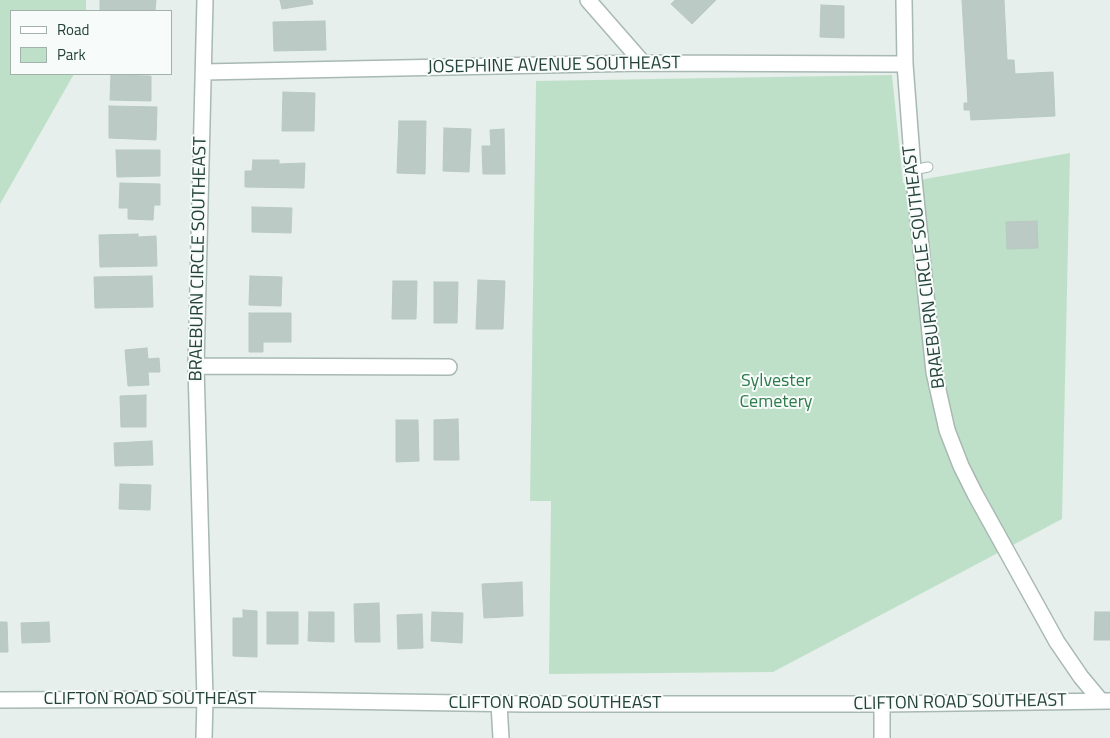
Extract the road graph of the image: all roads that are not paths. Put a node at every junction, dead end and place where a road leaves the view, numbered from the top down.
1 (205, 0) edge
2 (588, 0) edge
3 (904, 0) edge
4 (643, 63) junction
5 (905, 64) junction
6 (204, 72) junction
7 (928, 167) dead end
8 (913, 170) junction
9 (196, 366) junction
10 (449, 367) dead end
11 (205, 699) junction
12 (0, 700) edge
13 (1106, 701) edge
14 (499, 704) junction
15 (882, 704) junction
16 (204, 738) edge
17 (501, 738) edge
18 (882, 738) edge

1 - 6 street, BRAEBURN CIRCLE SOUTHEAST
2 - 4 street
3 - 5 street, BRAEBURN CIRCLE SOUTHEAST
4 - 5 street, JOSEPHINE AVENUE SOUTHEAST
4 - 6 street, JOSEPHINE AVENUE SOUTHEAST
5 - 8 street, BRAEBURN CIRCLE SOUTHEAST
6 - 9 street, BRAEBURN CIRCLE SOUTHEAST
7 - 8 lane
8 - 13 street, BRAEBURN CIRCLE SOUTHEAST
9 - 10 street
9 - 11 street, BRAEBURN CIRCLE SOUTHEAST
11 - 12 street, CLIFTON ROAD SOUTHEAST
11 - 14 street, CLIFTON ROAD SOUTHEAST
11 - 16 street, BRAEBURN CIRCLE SOUTHEAST
13 - 15 street, CLIFTON ROAD SOUTHEAST
14 - 15 street, CLIFTON ROAD SOUTHEAST
14 - 17 street
15 - 18 street

